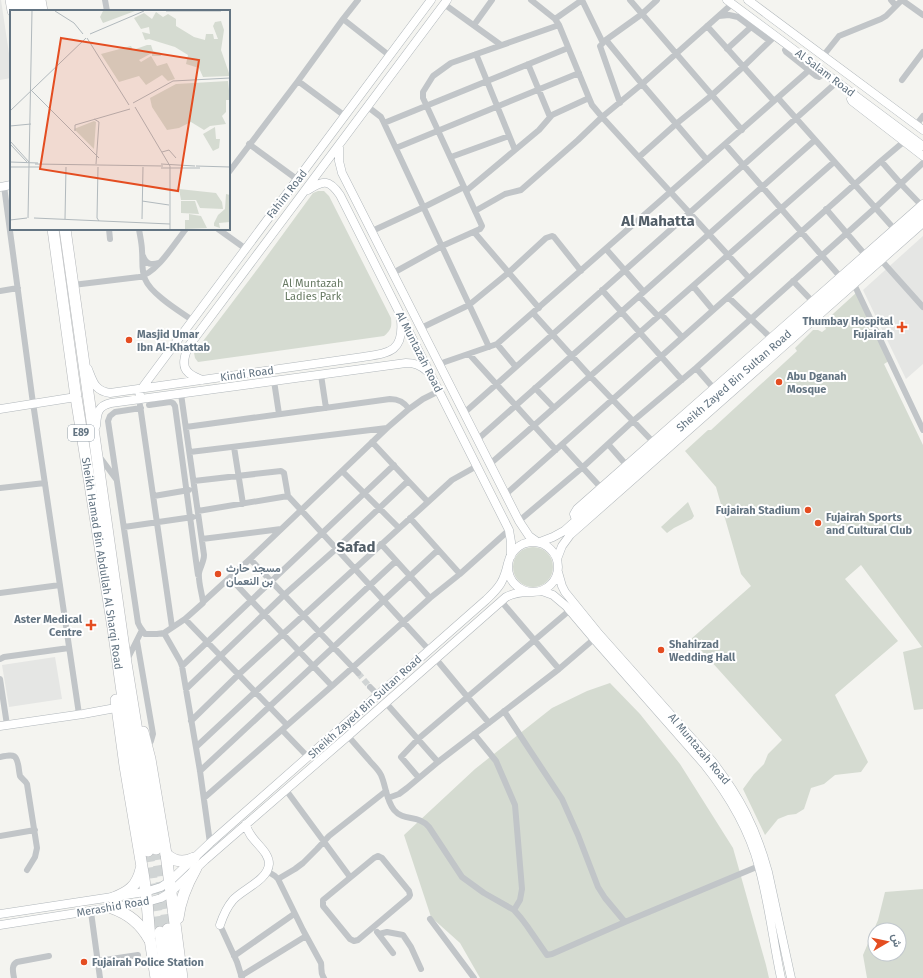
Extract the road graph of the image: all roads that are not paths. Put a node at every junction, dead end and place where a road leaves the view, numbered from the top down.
1 (12, 0) edge
2 (21, 0) edge
3 (31, 0) edge
4 (40, 0) edge
5 (105, 0) edge
6 (358, 0) edge
7 (432, 0) edge
8 (492, 0) edge
9 (531, 0) edge
10 (582, 0) edge
11 (630, 0) edge
12 (657, 0) edge
13 (748, 0) edge
14 (891, 0) edge
15 (902, 0) edge
16 (446, 2) edge
17 (729, 2) edge
18 (896, 6) junction
19 (13, 10) edge
20 (23, 10) edge
21 (33, 10) edge
22 (42, 10) edge
23 (107, 10) edge
24 (642, 14) junction
25 (740, 14) junction
26 (923, 15) edge
27 (718, 16) junction
28 (344, 19) junction
29 (555, 19) junction
30 (474, 25) junction
31 (559, 25) junction
32 (707, 26) junction
33 (751, 27) junction
34 (772, 39) junction
35 (605, 42) junction
36 (500, 45) junction
37 (568, 48) junction
38 (727, 48) junction
39 (923, 52) edge
40 (476, 54) junction
41 (676, 54) junction
42 (390, 56) junction
43 (823, 56) junction
44 (920, 61) edge
45 (528, 64) junction
46 (384, 65) junction
47 (743, 67) junction
48 (812, 68) junction
49 (579, 73) junction
50 (392, 74) junction
51 (902, 80) dead end
52 (298, 81) junction
53 (487, 81) junction
54 (837, 82) junction
55 (642, 84) junction
56 (539, 90) junction
57 (712, 94) junction
58 (589, 98) junction
59 (776, 100) junction
60 (620, 103) junction
61 (426, 105) junction
62 (368, 107) junction
63 (497, 107) junction
64 (345, 116) junction
65 (550, 117) junction
66 (602, 117) junction
67 (796, 119) junction
68 (921, 120) edge
69 (384, 123) junction
70 (676, 124) junction
71 (742, 130) junction
72 (923, 130) edge
73 (438, 131) junction
74 (509, 136) junction
75 (907, 139) junction
76 (815, 140) junction
77 (250, 144) junction
78 (725, 144) junction
79 (339, 145) junction
80 (923, 146) edge
81 (396, 148) junction
82 (515, 150) junction
83 (923, 156) edge
84 (451, 157) junction
85 (639, 157) junction
86 (707, 160) junction
87 (881, 161) junction
88 (834, 162) junction
89 (923, 163) edge
90 (744, 165) junction
91 (230, 171) edge
92 (298, 180) junction
93 (854, 184) junction
94 (901, 184) junction
95 (5, 186) edge
96 (762, 187) junction
97 (465, 189) junction
98 (670, 192) junction
99 (287, 193) junction
100 (299, 199) junction
101 (359, 206) junction
102 (424, 207) junction
103 (923, 207) edge
104 (781, 208) junction
105 (875, 208) junction
106 (826, 209) junction
107 (348, 211) junction
108 (475, 211) junction
109 (690, 213) junction
110 (923, 223) edge
111 (10, 225) edge
112 (11, 230) edge
113 (54, 230) edge
114 (65, 230) edge
115 (71, 230) edge
116 (109, 230) edge
117 (139, 230) edge
118 (185, 230) edge
119 (219, 230) edge
120 (372, 232) junction
121 (474, 232) junction
122 (801, 232) junction
123 (897, 232) junction
124 (846, 233) junction
125 (709, 234) junction
126 (110, 239) dead end
127 (442, 246) junction
128 (246, 249) junction
129 (606, 249) junction
130 (142, 252) junction
131 (728, 255) junction
132 (822, 255) junction
133 (868, 258) junction
134 (882, 260) junction
135 (70, 263) junction
136 (159, 263) junction
137 (625, 270) junction
138 (581, 271) junction
139 (393, 273) junction
140 (508, 273) junction
141 (144, 275) junction
142 (749, 278) junction
143 (793, 281) junction
144 (847, 281) junction
145 (73, 285) junction
146 (693, 286) junction
147 (18, 288) junction
148 (602, 290) junction
149 (0, 291) edge
150 (641, 294) junction
151 (728, 297) junction
152 (815, 304) junction
153 (469, 305) junction
154 (923, 307) edge
155 (539, 308) junction
156 (713, 310) junction
157 (621, 312) junction
158 (533, 313) junction
159 (401, 315) junction
160 (660, 315) junction
161 (751, 319) junction
162 (192, 320) junction
163 (421, 328) junction
164 (640, 332) junction
165 (553, 334) junction
166 (682, 337) junction
167 (774, 340) junction
168 (497, 344) junction
169 (489, 347) junction
170 (469, 354) junction
171 (572, 356) junction
172 (662, 356) junction
173 (84, 357) junction
174 (439, 364) junction
175 (516, 367) junction
176 (696, 368) junction
177 (430, 372) junction
178 (321, 375) junction
179 (590, 376) junction
180 (218, 378) junction
181 (202, 380) junction
182 (682, 380) junction
183 (274, 381) junction
184 (497, 384) junction
185 (142, 388) junction
186 (535, 388) junction
187 (219, 389) junction
188 (439, 391) junction
189 (716, 391) junction
190 (181, 394) junction
191 (76, 397) junction
192 (139, 399) junction
193 (612, 400) junction
194 (33, 404) junction
195 (149, 405) dead end
196 (515, 406) junction
197 (141, 408) junction
198 (326, 408) junction
199 (554, 408) junction
200 (0, 409) edge
201 (409, 409) junction
202 (464, 413) junction
203 (279, 414) junction
204 (633, 421) junction
205 (534, 426) junction
206 (186, 427) junction
207 (387, 428) junction
208 (923, 430) edge
209 (95, 439) junction
210 (478, 439) junction
211 (372, 442) junction
212 (562, 444) junction
213 (608, 444) junction
214 (656, 445) junction
215 (234, 447) junction
216 (556, 450) junction
217 (190, 452) junction
218 (97, 454) junction
219 (490, 464) junction
220 (394, 465) junction
221 (477, 466) junction
222 (583, 467) junction
223 (629, 468) junction
224 (342, 471) junction
225 (238, 476) junction
226 (117, 481) junction
227 (194, 481) junction
228 (408, 481) junction
229 (45, 483) junction
230 (0, 488) edge
231 (195, 490) junction
232 (604, 490) junction
233 (186, 491) junction
234 (364, 493) junction
235 (506, 494) junction
236 (154, 496) junction
237 (288, 496) junction
238 (428, 502) junction
239 (243, 504) junction
240 (378, 508) junction
241 (301, 510) junction
242 (198, 513) junction
243 (190, 517) junction
244 (410, 518) junction
245 (519, 520) junction
246 (157, 522) junction
247 (124, 527) junction
248 (399, 528) junction
249 (281, 529) junction
250 (509, 530) junction
251 (322, 533) junction
252 (202, 539) junction
253 (538, 542) junction
254 (381, 544) junction
255 (336, 549) junction
256 (438, 550) junction
257 (250, 559) junction
258 (509, 559) junction
259 (557, 559) junction
260 (396, 561) junction
261 (354, 569) junction
262 (558, 572) junction
263 (460, 574) junction
264 (199, 576) junction
265 (410, 576) junction
266 (230, 578) junction
267 (271, 581) junction
268 (60, 585) junction
269 (369, 585) junction
270 (542, 591) junction
271 (530, 592) junction
272 (0, 593) edge
273 (284, 595) junction
274 (430, 598) junction
275 (251, 600) junction
276 (383, 600) junction
277 (501, 601) junction
278 (203, 602) junction
279 (570, 610) junction
280 (264, 614) junction
281 (304, 616) junction
282 (185, 619) junction
283 (404, 622) junction
284 (172, 627) junction
285 (142, 630) junction
286 (319, 632) junction
287 (164, 633) junction
288 (283, 634) junction
289 (535, 640) junction
290 (594, 640) junction
291 (137, 641) junction
292 (206, 642) junction
293 (333, 647) junction
294 (69, 648) junction
295 (429, 650) junction
296 (299, 651) junction
297 (220, 656) junction
298 (0, 659) edge
299 (436, 659) junction
300 (126, 663) junction
301 (182, 666) junction
302 (313, 666) junction
303 (353, 667) junction
304 (559, 669) junction
305 (358, 673) tunnel mouth
306 (238, 675) junction
307 (0, 679) edge
308 (332, 686) junction
309 (370, 686) tunnel mouth
310 (186, 689) junction
311 (255, 692) junction
312 (378, 696) junction
313 (467, 698) junction
314 (386, 703) junction
315 (124, 704) junction
316 (269, 707) junction
317 (504, 711) junction
318 (79, 714) junction
319 (192, 721) junction
320 (151, 722) junction
321 (489, 723) junction
322 (3, 726) edge
323 (284, 727) junction
324 (144, 733) junction
325 (474, 734) junction
326 (348, 736) junction
327 (418, 739) junction
328 (147, 747) junction
329 (196, 747) junction
330 (0, 757) edge
331 (308, 757) junction
332 (438, 762) junction
333 (200, 771) junction
334 (419, 778) junction
335 (286, 790) junction
336 (387, 795) junction
337 (204, 798) junction
338 (246, 824) junction
339 (35, 830) junction
340 (0, 836) edge
341 (324, 842) junction
342 (210, 843) junction
343 (157, 851) junction
344 (141, 862) junction
345 (195, 863) junction
346 (759, 866) junction
347 (27, 870) dead end
348 (267, 871) junction
349 (350, 877) junction
350 (278, 879) junction
351 (170, 881) junction
352 (149, 894) junction
353 (167, 895) junction
354 (112, 903) junction
355 (514, 910) junction
356 (91, 912) junction
357 (0, 914) edge
358 (294, 914) junction
359 (430, 919) dead end
360 (625, 922) junction
361 (0, 925) edge
362 (220, 925) joint
363 (374, 927) junction
364 (168, 930) junction
365 (379, 934) junction
366 (306, 936) junction
367 (150, 939) junction
368 (393, 953) dead end
369 (138, 955) dead end
370 (49, 956) dead end
371 (234, 956) junction
372 (777, 959) junction
373 (98, 961) junction
374 (421, 969) dead end
375 (790, 975) edge
376 (242, 977) edge
377 (14, 978) edge
378 (100, 978) edge
379 (156, 978) edge
380 (166, 978) edge
381 (174, 978) edge
382 (182, 978) edge
383 (324, 978) edge
384 (474, 978) edge
385 (781, 978) edge

1 - 19 highway
2 - 20 highway
3 - 21 highway
4 - 22 highway
5 - 23 street
6 - 28 street
7 - 42 street, Fahim Road
8 - 30 street
9 - 29 street
10 - 29 street
10 - 35 street
11 - 24 street
12 - 24 street
13 - 43 street, Al Salam Road
14 - 18 street
15 - 18 street
15 - 26 street
16 - 30 street
16 - 50 street, Fahim Road
17 - 25 street, Al Salam Road
17 - 27 street
18 - 43 street
24 - 35 street
24 - 41 street
25 - 27 street
25 - 33 street
25 - 34 street, Al Salam Road
27 - 32 street
28 - 42 street
28 - 52 street
29 - 31 street
30 - 36 street
31 - 36 street
31 - 37 street
32 - 38 street
32 - 41 street
33 - 34 street
33 - 38 street
34 - 47 street
34 - 48 street, Al Salam Road
35 - 55 street
35 - 60 street
36 - 40 street
37 - 45 street
37 - 49 street
38 - 47 street
39 - 44 street
40 - 53 street
40 - 61 street
41 - 55 street
41 - 57 street
42 - 46 street, Fahim Road
43 - 68 street, Al Salam Road
44 - 51 street
45 - 53 street
45 - 56 street
46 - 50 street
46 - 64 street, Fahim Road
47 - 57 street
47 - 59 street
48 - 54 street, Al Salam Road
48 - 59 street
49 - 56 street
49 - 58 street
50 - 62 street, Fahim Road
52 - 64 street
52 - 77 street
53 - 61 street
53 - 63 street
54 - 67 street
54 - 75 street, Al Salam Road
55 - 60 street
55 - 70 street
56 - 63 street
56 - 65 street
57 - 70 street
57 - 71 street
58 - 65 street
58 - 66 street
59 - 67 street
59 - 71 street
60 - 66 street
61 - 69 street
61 - 73 street
62 - 69 street
62 - 79 street, Fahim Road
63 - 73 street
63 - 74 street
64 - 92 street, Fahim Road
65 - 82 street
66 - 85 street
66 - 108 street
67 - 76 street
67 - 90 street
68 - 72 street, Al Salam Road
69 - 81 street
70 - 85 street
70 - 86 street
71 - 78 street
73 - 81 street
73 - 84 street
74 - 82 street
74 - 84 street
75 - 80 street, Al Salam Road
75 - 83 street
75 - 87 street
76 - 88 street
76 - 96 street
77 - 91 street
77 - 92 street
78 - 86 street
78 - 90 street
79 - 100 street, Fahim Road
79 - 101 street, Al Muntazah Road
81 - 102 street
82 - 97 street
84 - 97 street
85 - 98 street
86 - 98 street
87 - 93 street
87 - 94 street
88 - 93 street
88 - 104 street
89 - 94 street
90 - 96 street
90 - 109 street
92 - 99 street, Fahim Road
93 - 105 street
93 - 106 street
94 - 103 street
94 - 105 street
95 - 111 street
96 - 104 street
96 - 125 street
97 - 102 street
97 - 108 street
98 - 109 street
98 - 129 street
99 - 100 street
99 - 128 street, Fahim Road
100 - 107 street, Al Muntazah Road
100 - 181 street, Fahim Road
101 - 107 street
101 - 120 street, Al Muntazah Road
102 - 120 street
102 - 127 street
103 - 123 street, Sheikh Zayed Bin Sultan Road
104 - 122 street
104 - 131 street
105 - 123 street
105 - 124 street
106 - 122 street
106 - 124 street
107 - 159 street, Al Muntazah Road
108 - 121 street
109 - 125 street
109 - 137 street
110 - 134 street, Sheikh Zayed Bin Sultan Road
112 - 147 street
113 - 191 highway, Sheikh Hamad Bin Abdullah Al Sharqi Road / E89
114 - 135 highway, Sheikh Hamad Bin Abdullah Al Sharqi Road / E89
115 - 135 highway
116 - 126 street
117 - 130 street
118 - 136 street
119 - 128 street
120 - 139 street, Al Muntazah Road
121 - 127 street
121 - 140 street
122 - 132 street
122 - 142 street
123 - 133 street, Sheikh Zayed Bin Sultan Road
124 - 132 street
124 - 133 street
125 - 131 street
125 - 150 street
127 - 139 street
127 - 153 street
128 - 162 street, Fahim Road
129 - 137 street
129 - 138 street
130 - 136 street
130 - 141 street
131 - 142 street
131 - 146 street
132 - 143 street
132 - 144 street
133 - 144 street, Sheikh Zayed Bin Sultan Road
134 - 144 street, Sheikh Zayed Bin Sultan Road
134 - 154 street
135 - 145 highway, Sheikh Hamad Bin Abdullah Al Sharqi Road / E89
136 - 141 street
137 - 148 street
137 - 150 street
138 - 140 street
138 - 155 street
139 - 163 street, Al Muntazah Road
140 - 153 street
140 - 155 street
141 - 145 street
141 - 162 street
142 - 151 street
143 - 152 street
143 - 161 street
144 - 152 street, Sheikh Zayed Bin Sultan Road
144 - 208 street
144 - 259 street, Sheikh Zayed Bin Sultan Road
145 - 173 highway, Sheikh Hamad Bin Abdullah Al Sharqi Road / E89
146 - 156 street
146 - 160 street
147 - 149 street
147 - 194 street
148 - 157 street
148 - 165 street
150 - 157 street
150 - 160 street
151 - 156 street
151 - 161 street
152 - 167 street, Sheikh Zayed Bin Sultan Road
153 - 163 street
153 - 169 street
155 - 158 street
156 - 166 street
157 - 164 street
157 - 171 street
158 - 165 street
158 - 168 street
159 - 177 street, Al Muntazah Road
159 - 180 street, Kindi Road
160 - 164 street
160 - 166 street
161 - 167 street
161 - 176 street
162 - 185 street, Fahim Road
163 - 174 street, Al Muntazah Road
164 - 172 street
164 - 179 street
165 - 171 street
165 - 175 street
166 - 172 street
167 - 189 street, Sheikh Zayed Bin Sultan Road
168 - 169 street
168 - 175 street
169 - 170 street
170 - 174 street
170 - 184 street
171 - 179 street
171 - 186 street
172 - 182 street
172 - 193 street
173 - 185 street, Kindi Road
173 - 209 highway, Sheikh Hamad Bin Abdullah Al Sharqi Road / E89
174 - 202 street, Al Muntazah Road
175 - 184 street
176 - 182 street
176 - 189 street
177 - 178 street, Kindi Road
177 - 188 street, Al Muntazah Road
178 - 183 street, Kindi Road
178 - 198 street
179 - 193 street
179 - 199 street
180 - 181 street, Kindi Road
180 - 187 street
181 - 185 street, Kindi Road
182 - 204 street
183 - 187 street, Kindi Road
183 - 203 street
184 - 196 street
184 - 202 street
185 - 192 street
186 - 196 street
186 - 199 street
187 - 190 street, Kindi Road
188 - 201 street
188 - 221 street, Al Muntazah Road
189 - 214 street, Sheikh Zayed Bin Sultan Road
190 - 192 street, Kindi Road
190 - 206 street
191 - 194 street
191 - 315 highway, Sheikh Hamad Bin Abdullah Al Sharqi Road / E89
192 - 197 street
192 - 209 street, Kindi Road
193 - 204 street
193 - 212 street
194 - 200 street
194 - 229 street
195 - 233 street
196 - 205 street
196 - 210 street
197 - 226 street
197 - 236 street
198 - 201 street
198 - 203 street
199 - 205 street
201 - 207 street
202 - 210 street, Al Muntazah Road
203 - 206 street
204 - 213 street
204 - 214 street
205 - 216 street
205 - 219 street
206 - 217 street
207 - 211 street
207 - 215 street
209 - 218 highway, Sheikh Hamad Bin Abdullah Al Sharqi Road / E89
210 - 219 street, Al Muntazah Road
211 - 220 street
211 - 224 street
212 - 216 street
212 - 222 street
213 - 222 street
213 - 223 street
214 - 223 street, Sheikh Zayed Bin Sultan Road
215 - 217 street
215 - 225 street
216 - 235 street
217 - 227 street
218 - 226 street
218 - 300 highway, Sheikh Hamad Bin Abdullah Al Sharqi Road / E89
219 - 235 street, Al Muntazah Road
220 - 228 street
220 - 234 street
221 - 238 street
221 - 250 street, Al Muntazah Road
222 - 232 street
222 - 245 street
223 - 232 street, Sheikh Zayed Bin Sultan Road
224 - 234 street
224 - 241 street
225 - 227 street
225 - 237 street
225 - 239 street
226 - 247 street
227 - 231 street
228 - 238 street
228 - 240 street
229 - 230 street
229 - 268 street
231 - 233 street
231 - 242 street
232 - 253 street, Sheikh Zayed Bin Sultan Road
233 - 236 street
233 - 243 street
234 - 240 street
234 - 251 street
235 - 245 street, Al Muntazah Road
236 - 246 street
237 - 239 street
237 - 241 street
238 - 244 street
239 - 242 street
240 - 248 street
240 - 255 street
241 - 249 street
241 - 251 street
242 - 243 street
242 - 252 street
243 - 246 street
243 - 264 street
244 - 248 street
244 - 256 street
245 - 253 street, Al Muntazah Road
246 - 247 street
246 - 284 street
247 - 285 street
248 - 254 street
249 - 252 street
249 - 257 street
250 - 258 street, Al Muntazah Road
250 - 263 street
251 - 255 street
251 - 267 street
252 - 264 street
253 - 258 street
253 - 259 street
254 - 260 street
254 - 261 street
255 - 261 street
255 - 273 street
256 - 263 street
256 - 265 street
257 - 266 street
257 - 267 street
258 - 271 street
258 - 295 street, Sheikh Zayed Bin Sultan Road
259 - 262 street
260 - 265 street
260 - 269 street
261 - 269 street
261 - 281 street
262 - 270 street
262 - 375 street, Al Muntazah Road
263 - 274 street
264 - 278 street
265 - 274 street
265 - 276 street
266 - 275 street
266 - 278 street
267 - 273 street
267 - 275 street
268 - 272 street
268 - 294 street
269 - 276 street
269 - 286 street
270 - 271 street
270 - 279 street, Al Muntazah Road
271 - 277 street, Sheikh Zayed Bin Sultan Road
273 - 280 street
273 - 281 street
274 - 283 street
275 - 280 street
275 - 292 street
276 - 283 street
276 - 293 street
277 - 289 street
277 - 299 street, Sheikh Zayed Bin Sultan Road
278 - 282 street
279 - 289 street
279 - 290 street, Al Muntazah Road
280 - 288 street
280 - 297 street
281 - 286 street
281 - 288 street
282 - 284 street
282 - 292 street
283 - 295 street
283 - 303 street
284 - 287 street
285 - 287 street
285 - 291 street
286 - 293 street
286 - 296 street
287 - 301 street
288 - 296 street
288 - 306 street
289 - 304 street
289 - 313 street
290 - 304 street
290 - 346 street, Al Muntazah Road
291 - 300 street
291 - 320 street
292 - 297 street
292 - 301 street
293 - 302 street
293 - 303 street
294 - 298 street
294 - 318 street
295 - 312 street, Sheikh Zayed Bin Sultan Road
296 - 302 street
296 - 311 street
297 - 306 street
297 - 310 street
299 - 313 street
299 - 314 street, Sheikh Zayed Bin Sultan Road
300 - 315 highway, Sheikh Hamad Bin Abdullah Al Sharqi Road
301 - 310 street
302 - 308 street
302 - 316 street
303 - 305 street
303 - 308 street
304 - 317 street
306 - 311 street
306 - 319 street
307 - 322 street
308 - 323 street
309 - 312 street
310 - 319 street
311 - 316 street
311 - 329 street
312 - 331 street, Sheikh Zayed Bin Sultan Road
313 - 321 street
313 - 327 street
314 - 326 street, Sheikh Zayed Bin Sultan Road
314 - 327 street
315 - 318 street
315 - 324 highway
315 - 343 highway, Sheikh Hamad Bin Abdullah Al Sharqi Road
315 - 344 highway
316 - 323 street
316 - 333 street
317 - 321 street
317 - 360 street
318 - 322 street
319 - 329 street
320 - 324 street
320 - 328 street
321 - 325 street
323 - 331 street
323 - 337 street
324 - 328 highway
325 - 332 street
325 - 355 street
326 - 335 street, Sheikh Zayed Bin Sultan Road
326 - 336 street
327 - 332 street
327 - 334 street
328 - 343 highway
329 - 333 street
330 - 339 street
331 - 342 street, Sheikh Zayed Bin Sultan Road
332 - 334 street
333 - 337 street
334 - 336 street
335 - 338 street, Sheikh Zayed Bin Sultan Road
335 - 341 street
336 - 341 street
336 - 355 street
337 - 342 street
338 - 345 street, Merashid Road
338 - 348 street
339 - 340 street
339 - 347 street
341 - 349 street
341 - 350 street
342 - 345 street, Merashid Road
343 - 345 highway
343 - 351 highway
344 - 352 highway
344 - 354 highway
345 - 351 street, Merashid Road
345 - 353 street, Merashid Road
345 - 364 highway
346 - 360 street
346 - 372 street, Al Muntazah Road
348 - 350 street
348 - 362 street
349 - 363 street
349 - 363 street
350 - 358 street
351 - 352 street, Merashid Road
351 - 353 highway
352 - 353 street, Merashid Road
352 - 353 street
352 - 354 street, Merashid Road
352 - 367 highway
353 - 364 highway
354 - 356 street, Merashid Road
354 - 357 street, Merashid Road
354 - 367 highway
355 - 360 street
356 - 361 street, Merashid Road
356 - 373 street
358 - 366 street
358 - 371 street
359 - 384 street
362 - 371 street
363 - 365 street
364 - 380 highway
364 - 381 highway
364 - 382 highway
365 - 368 street
365 - 374 street
366 - 376 street
366 - 383 street
367 - 379 highway
369 - 373 street
370 - 377 street
371 - 376 street
372 - 375 street
372 - 385 street, Al Muntazah Road
373 - 378 street

